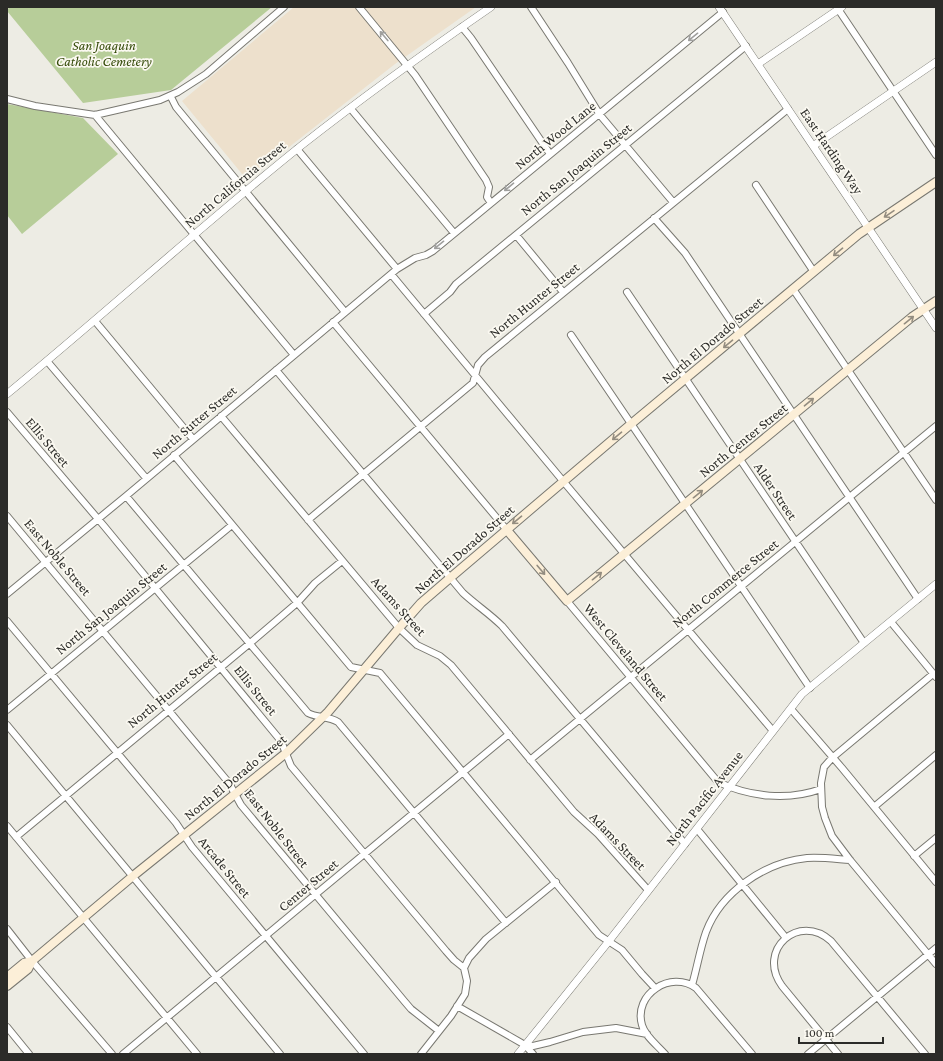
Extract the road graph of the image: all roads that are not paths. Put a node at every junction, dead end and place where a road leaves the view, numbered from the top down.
1 (284, 7) edge
2 (360, 7) edge
3 (491, 7) edge
4 (531, 7) edge
5 (840, 8) edge
6 (721, 10) edge
7 (462, 27) junction
8 (746, 46) junction
9 (936, 62) edge
10 (758, 64) junction
11 (408, 66) junction
12 (893, 91) junction
13 (171, 96) junction
14 (7, 99) edge
15 (351, 109) junction
16 (788, 109) junction
17 (95, 115) junction
18 (600, 115) junction
19 (625, 145) junction
20 (813, 146) junction
21 (297, 149) junction
22 (550, 154) junction
23 (936, 155) edge
24 (936, 182) edge
25 (756, 185) dead end
26 (246, 192) junction
27 (491, 202) junction
28 (673, 202) junction
29 (654, 218) junction
30 (868, 227) junction
31 (454, 233) junction
32 (195, 235) junction
33 (516, 235) junction
34 (396, 269) junction
35 (814, 272) junction
36 (391, 274) junction
37 (793, 289) junction
38 (564, 292) junction
39 (627, 292) dead end
40 (936, 301) edge
41 (923, 309) junction
42 (345, 312) junction
43 (424, 314) junction
44 (95, 321) junction
45 (333, 322) junction
46 (936, 328) edge
47 (740, 334) junction
48 (571, 335) dead end
49 (294, 355) junction
50 (47, 361) junction
51 (276, 370) junction
52 (848, 370) junction
53 (475, 375) junction
54 (685, 380) junction
55 (7, 394) edge
56 (7, 412) edge
57 (794, 414) junction
58 (221, 416) junction
59 (631, 424) junction
60 (421, 426) junction
61 (936, 426) edge
62 (193, 439) junction
63 (904, 452) junction
64 (174, 455) junction
65 (740, 459) junction
66 (364, 474) junction
67 (146, 478) junction
68 (563, 481) junction
69 (126, 496) junction
70 (849, 496) junction
71 (936, 500) edge
72 (685, 505) junction
73 (7, 516) edge
74 (97, 519) junction
75 (308, 520) junction
76 (232, 525) junction
77 (506, 529) junction
78 (795, 541) junction
79 (625, 554) junction
80 (342, 561) junction
81 (46, 562) junction
82 (184, 565) junction
83 (450, 578) junction
84 (936, 584) edge
85 (741, 586) junction
86 (155, 588) junction
87 (7, 594) edge
88 (918, 599) junction
89 (567, 601) junction
90 (297, 603) junction
91 (7, 621) edge
92 (891, 622) junction
93 (399, 628) junction
94 (103, 630) junction
95 (688, 630) junction
96 (864, 643) junction
97 (249, 644) junction
98 (221, 667) junction
99 (365, 669) junction
100 (52, 674) junction
101 (934, 675) edge
102 (630, 677) junction
103 (810, 688) junction
104 (791, 709) junction
105 (7, 710) edge
106 (169, 710) junction
107 (324, 717) junction
108 (580, 719) junction
109 (7, 726) edge
110 (773, 731) junction
111 (509, 734) junction
112 (117, 752) junction
113 (286, 753) junction
114 (936, 755) edge
115 (832, 758) junction
116 (530, 760) junction
117 (463, 771) junction
118 (729, 787) junction
119 (821, 790) junction
120 (235, 793) junction
121 (66, 796) junction
122 (874, 807) junction
123 (414, 812) junction
124 (7, 826) edge
125 (697, 829) junction
126 (185, 835) junction
127 (16, 836) junction
128 (936, 838) edge
129 (685, 844) junction
130 (364, 854) junction
131 (914, 856) junction
132 (850, 860) junction
133 (133, 876) junction
134 (556, 882) junction
135 (936, 882) edge
136 (742, 885) junction
137 (648, 890) junction
138 (315, 895) junction
139 (83, 918) junction
140 (506, 923) junction
141 (7, 929) edge
142 (266, 936) junction
143 (786, 938) junction
144 (609, 941) junction
145 (936, 948) edge
146 (928, 955) junction
147 (32, 961) junction
148 (936, 964) edge
149 (464, 968) junction
150 (7, 977) edge
151 (216, 977) junction
152 (692, 985) junction
153 (7, 986) edge
154 (655, 988) junction
155 (878, 996) junction
156 (457, 1006) junction
157 (166, 1018) junction
158 (7, 1027) edge
159 (439, 1031) junction
160 (647, 1034) junction
161 (826, 1039) junction
162 (525, 1045) junction
163 (29, 1054) edge
164 (112, 1054) edge
165 (123, 1054) edge
166 (197, 1054) edge
167 (280, 1054) edge
168 (364, 1054) edge
169 (421, 1054) edge
170 (518, 1054) edge
171 (533, 1054) edge
172 (665, 1054) edge
173 (752, 1054) edge
174 (808, 1054) edge
175 (838, 1054) edge
176 (925, 1054) edge

1 - 13 street
11 -> 2 street
3 - 7 street, North California Street
4 - 18 street
5 - 10 street
5 - 12 street
6 - 8 street, East Harding Way
6 -> 18 street, North Wood Lane
7 - 11 street, North California Street
7 - 22 street
8 - 10 street, East Harding Way
8 - 19 street, North San Joaquin Street
9 - 12 street
10 - 16 street, East Harding Way
11 - 15 street, North California Street
11 - 27 street
12 - 20 street
12 - 23 street
13 - 17 street
13 - 26 street
14 - 17 street
15 - 21 street, North California Street
15 - 31 street
16 - 20 street, East Harding Way
16 - 28 street, North Hunter Street
17 - 32 street
18 - 19 street
18 - 22 street, North Wood Lane
19 - 28 street
19 - 33 street, North San Joaquin Street
20 - 30 street, East Harding Way
21 - 26 street, North California Street
21 - 34 street
22 -> 27 street, North Wood Lane
24 -> 30 main road, North El Dorado Street
25 - 35 street
26 - 32 street, North California Street
26 - 42 street
27 - 31 street, North Wood Lane
28 - 29 street, North Hunter Street
29 - 38 street, North Hunter Street
29 - 47 street
30 -> 35 main road, North El Dorado Street
30 - 41 street, East Harding Way
31 -> 34 street, North Wood Lane
32 - 44 street, North California Street
32 - 49 street
33 - 38 street
33 - 43 street, North San Joaquin Street
34 - 36 street, North Sutter Street
35 - 37 main road, North El Dorado Street
36 - 42 street, North Sutter Street
36 - 43 street
37 - 47 main road, North El Dorado Street
37 - 52 street
38 - 53 street, North Hunter Street
39 - 54 street, Alder Street
40 - 41 main road, North Center Street
41 - 46 street, East Harding Way
52 -> 41 main road, North Center Street
42 - 45 street, North Sutter Street
43 - 53 street
44 - 50 street, North California Street
44 - 62 street
45 - 49 street, North Sutter Street
45 - 60 street
47 -> 54 main road, North El Dorado Street
47 - 57 street
48 - 59 street
49 - 51 street, North Sutter Street
50 - 55 street, North California Street
50 - 67 street
51 - 58 street, North Sutter Street
51 - 66 street
57 -> 52 main road, North Center Street
52 - 63 street
53 - 60 street, North Hunter Street
53 - 68 street
54 - 59 main road, North El Dorado Street
54 - 65 street, Alder Street
56 - 74 street, Ellis Street
57 - 65 main road, North Center Street
57 - 70 street
58 - 62 street, North Sutter Street
58 - 75 street, Adams Street
59 -> 68 main road, North El Dorado Street
59 - 72 street
60 - 66 street, North Hunter Street
60 - 77 street
61 - 63 street, North Commerce Street
62 - 64 street, North Sutter Street
63 - 70 street, North Commerce Street
63 - 71 street
64 - 67 street, North Sutter Street
64 - 76 street
72 -> 65 main road, North Center Street
65 - 78 street, Alder Street
66 - 75 street, North Hunter Street
66 - 83 street
67 - 69 street, North Sutter Street
68 -> 77 main road, North El Dorado Street
68 - 79 street
69 - 74 street, North Sutter Street
69 - 82 street
70 - 78 street, North Commerce Street
70 - 88 street
72 - 79 main road, North Center Street
72 - 85 street
73 - 81 street, East Noble Street
74 - 81 street, North Sutter Street
74 - 86 street, Ellis Street
75 - 80 street, Adams Street
76 - 82 street, North San Joaquin Street
76 - 90 street
77 - 83 main road, North El Dorado Street
77 -> 89 main road, West Cleveland Street
78 - 85 street, North Commerce Street
78 - 96 street, Alder Street
89 -> 79 main road, North Center Street
79 - 95 street
80 - 90 street, North Hunter Street
80 - 93 street, Adams Street
81 - 87 street, North Sutter Street
81 - 94 street, East Noble Street
82 - 86 street, North San Joaquin Street
82 - 97 street
83 - 93 main road, North El Dorado Street
83 - 108 street
84 - 88 street, North Pacific Avenue
85 - 95 street, North Commerce Street
85 - 103 street
86 - 94 street, North San Joaquin Street
86 - 98 street, Ellis Street
88 - 92 street, North Pacific Avenue
89 - 102 street, West Cleveland Street
90 - 97 street, North Hunter Street
90 - 99 street
91 - 100 street, Arcade Street
92 - 96 street, North Pacific Avenue
92 - 101 street
93 - 99 main road, North El Dorado Street
93 - 111 street, Adams Street
94 - 100 street, North San Joaquin Street
94 - 106 street, East Noble Street
95 - 102 street, North Commerce Street
95 - 110 street
96 - 103 street, North Pacific Avenue
97 - 98 street, North Hunter Street
97 - 107 street
98 - 106 street, North Hunter Street
98 - 113 street, Ellis Street
99 - 107 main road, North El Dorado Street
99 - 117 street
100 - 105 street, North San Joaquin Street
100 - 112 street, Arcade Street
101 - 115 street
102 - 108 street, North Commerce Street
102 - 118 street, West Cleveland Street
103 - 104 street, North Pacific Avenue
104 - 110 street, North Pacific Avenue
104 - 115 street
106 - 112 street, North Hunter Street
106 - 120 street, East Noble Street
107 - 113 main road, North El Dorado Street
107 - 123 street
108 - 116 street, North Commerce Street
108 - 129 street
109 - 121 street
110 - 118 street, North Pacific Avenue
111 - 116 street, Adams Street
111 - 117 street, Center Street
112 - 121 street, North Hunter Street
112 - 126 street, Arcade Street
113 - 120 main road, North El Dorado Street
113 - 130 street, Ellis Street
114 - 122 street
115 - 119 street
115 - 122 street
116 - 137 street, Adams Street
117 - 123 street, Center Street
117 - 134 street
118 - 119 street, West Cleveland Street
118 - 125 street, North Pacific Avenue
119 - 132 street
120 - 126 main road, North El Dorado Street
120 - 138 street, East Noble Street
121 - 127 street, North Hunter Street
121 - 133 street
122 - 131 street
123 - 130 street, Center Street
123 - 140 street
124 - 127 street
125 - 129 street, North Pacific Avenue
125 - 136 street
126 - 133 main road, North El Dorado Street
126 - 142 street, Arcade Street
127 - 139 street
128 - 131 street
129 - 137 street, North Pacific Avenue
130 - 138 street, Center Street
130 - 149 street, Ellis Street
131 - 135 street
132 - 136 street
132 - 146 street
133 - 139 main road, North El Dorado Street
133 - 151 street
134 - 140 street
134 - 144 street
136 - 143 street
136 - 152 street
137 - 144 street, North Pacific Avenue
138 - 142 street, Center Street
138 - 159 street, East Noble Street
139 - 147 main road, North El Dorado Street
139 - 157 street
140 - 149 street
141 - 147 street
142 - 151 street, Center Street
142 - 168 street, Arcade Street
143 - 155 street
143 - 161 street
144 - 154 street
144 - 162 street, North Pacific Avenue
145 - 146 street
146 - 148 street
146 - 155 street
147 - 150 main road, North El Dorado Street
147 - 153 main road, North El Dorado Street
147 - 164 street
149 - 156 street
151 - 157 street, Center Street
151 - 167 street
152 - 154 street
152 - 173 street
154 - 160 street
155 - 161 street
155 - 176 street
156 - 159 street
156 - 162 street
157 - 165 street, Center Street
157 - 166 street
158 - 163 street
159 - 169 street
160 - 162 street
160 - 172 street
161 - 174 street
161 - 175 street
162 - 170 street, North Pacific Avenue
162 - 171 street

